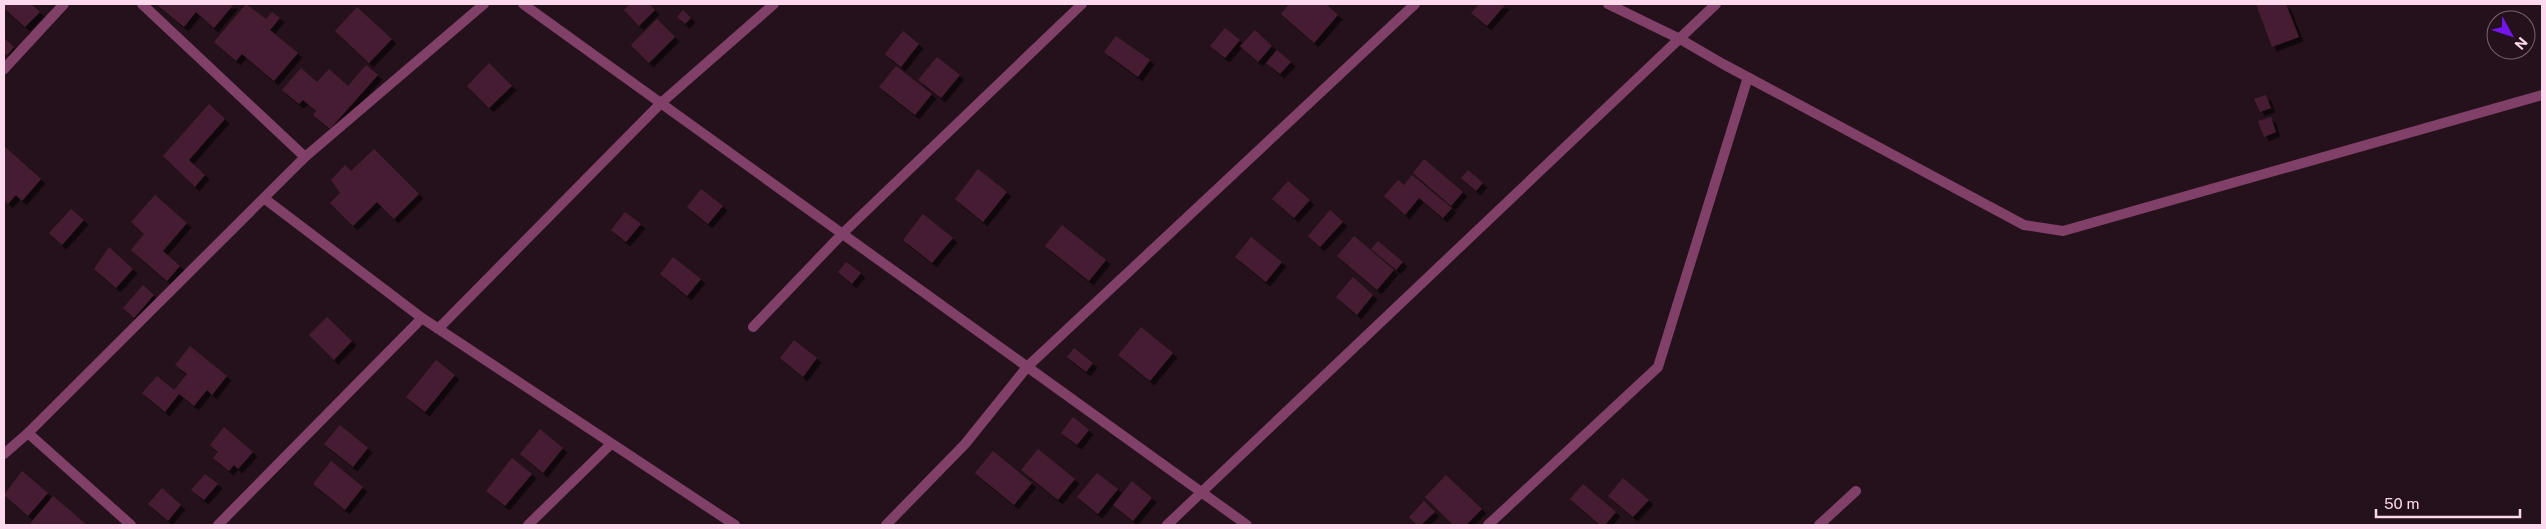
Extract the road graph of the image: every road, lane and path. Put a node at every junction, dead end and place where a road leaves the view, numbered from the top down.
1 (64, 4) edge
2 (142, 4) edge
3 (484, 4) edge
4 (523, 4) edge
5 (774, 4) edge
6 (1082, 4) edge
7 (1415, 4) edge
8 (1608, 4) edge
9 (1716, 4) edge
10 (1680, 39) junction
11 (4, 68) edge
12 (1748, 77) junction
13 (2542, 95) edge
14 (661, 104) junction
15 (305, 157) junction
16 (265, 199) junction
17 (842, 234) junction
18 (422, 318) junction
19 (753, 327) dead end
20 (438, 328) junction
21 (1027, 367) junction
22 (28, 433) junction
23 (611, 444) junction
24 (4, 454) edge
25 (1856, 491) dead end
26 (1202, 493) junction
27 (131, 525) edge
28 (218, 525) edge
29 (528, 525) edge
30 (735, 525) edge
31 (886, 525) edge
32 (1167, 525) edge
33 (1247, 525) edge
34 (1488, 525) edge
35 (1819, 525) edge

1 - 11 street
2 - 15 street
3 - 15 street
4 - 14 street
5 - 14 street
6 - 17 street
7 - 21 street
8 - 10 street
9 - 10 street
10 - 12 street
10 - 26 street
12 - 13 street
12 - 34 street
14 - 17 street
14 - 20 street
15 - 16 street
16 - 18 street
16 - 22 street
17 - 19 street
17 - 21 street
18 - 20 street
18 - 28 street
20 - 23 street
21 - 26 street
21 - 31 street
22 - 24 street
22 - 27 street
23 - 29 street
23 - 30 street
25 - 35 street
26 - 32 street
26 - 33 street

